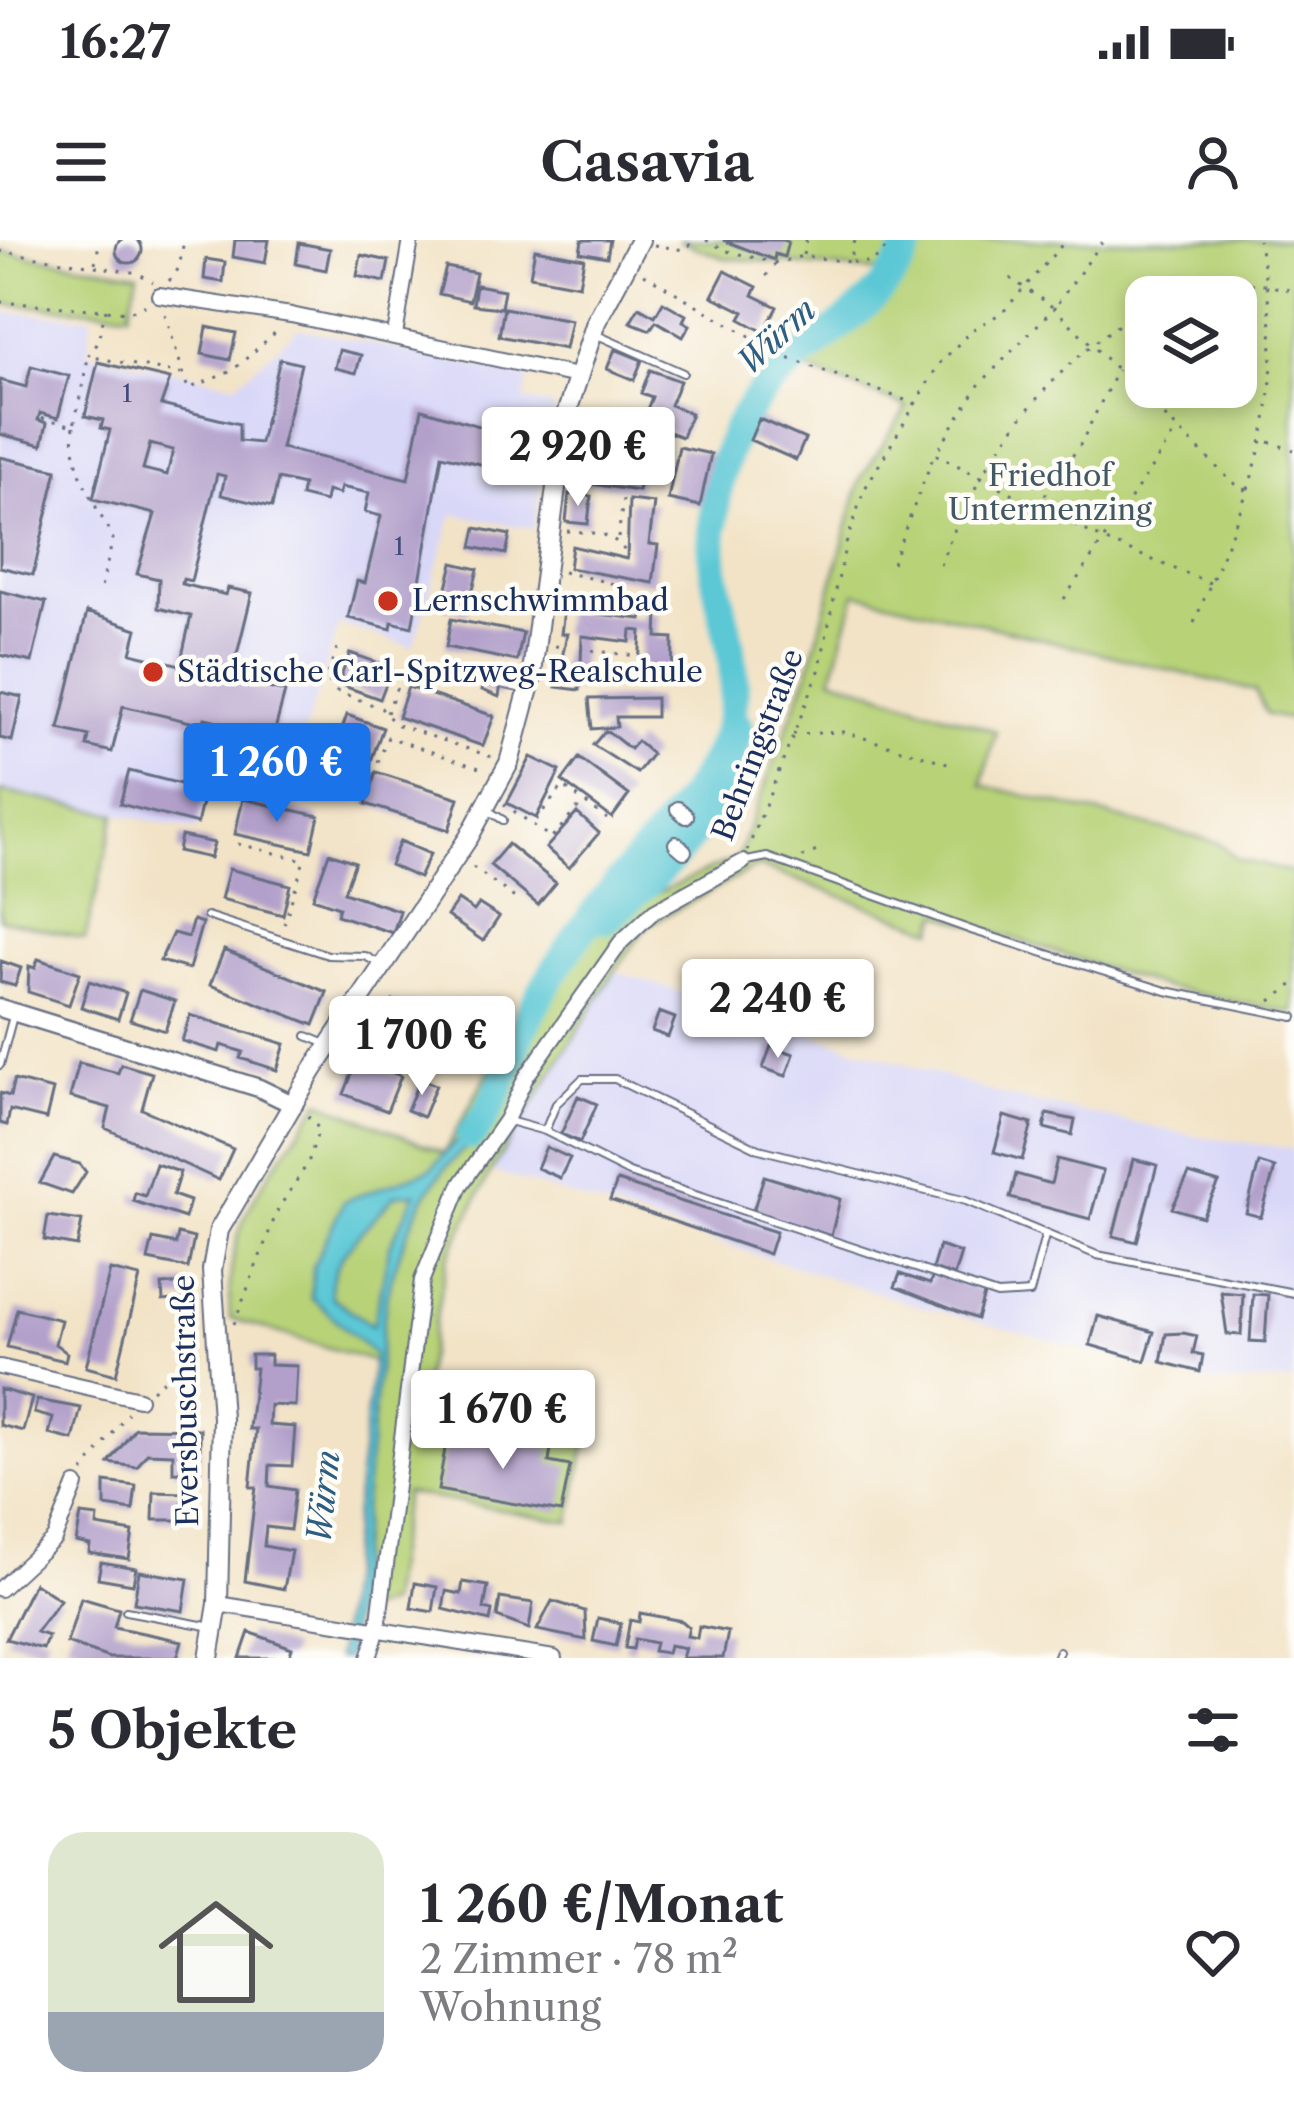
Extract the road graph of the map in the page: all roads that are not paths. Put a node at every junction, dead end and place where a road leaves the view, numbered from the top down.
1 (411, 240) edge
2 (640, 242) edge
3 (159, 295) road end
4 (592, 333) junction
5 (395, 335) junction
6 (683, 373) dead end
7 (577, 376) junction
8 (560, 441) junction
9 (644, 454) dead end
10 (501, 684) dead end
11 (530, 691) junction
12 (489, 803) junction
13 (503, 820) dead end
14 (743, 862) joint
15 (207, 916) dead end
16 (383, 965) junction
17 (7, 1010) edge
18 (1294, 1017) edge
19 (307, 1036) dead end
20 (330, 1045) junction
21 (0, 1065) edge
22 (294, 1105) junction
23 (506, 1120) junction
24 (545, 1131) junction
25 (1046, 1235) junction
26 (1294, 1293) edge
27 (0, 1366) edge
28 (139, 1399) road end
29 (76, 1485) road end
30 (0, 1589) edge
31 (218, 1604) junction
32 (126, 1611) dead end
33 (370, 1627) junction
34 (215, 1628) junction
35 (209, 1658) edge
36 (369, 1658) edge
37 (554, 1658) edge

1 - 5 street
2 - 4 main road, Eversbuschstraße
3 - 5 street
4 - 6 lane
4 - 7 main road, Eversbuschstraße
5 - 7 street
7 - 8 main road, Eversbuschstraße
8 - 9 lane
8 - 11 main road, Eversbuschstraße
10 - 11 lane
11 - 12 main road, Eversbuschstraße
12 - 13 lane
12 - 16 main road, Eversbuschstraße
14 - 18 lane
14 - 23 street, Behringstraße
15 - 16 lane
16 - 20 main road, Eversbuschstraße
17 - 21 lane
17 - 22 street
19 - 20 lane
20 - 22 main road, Eversbuschstraße
22 - 31 main road, Eversbuschstraße
23 - 24 lane
23 - 33 street, Behringstraße
24 - 25 lane
24 - 25 lane
25 - 26 lane
27 - 28 street
29 - 30 street
31 - 33 street
31 - 34 main road, Eversbuschstraße
32 - 34 lane
33 - 36 street, Behringstraße
33 - 37 street
34 - 35 main road, Eversbuschstraße

